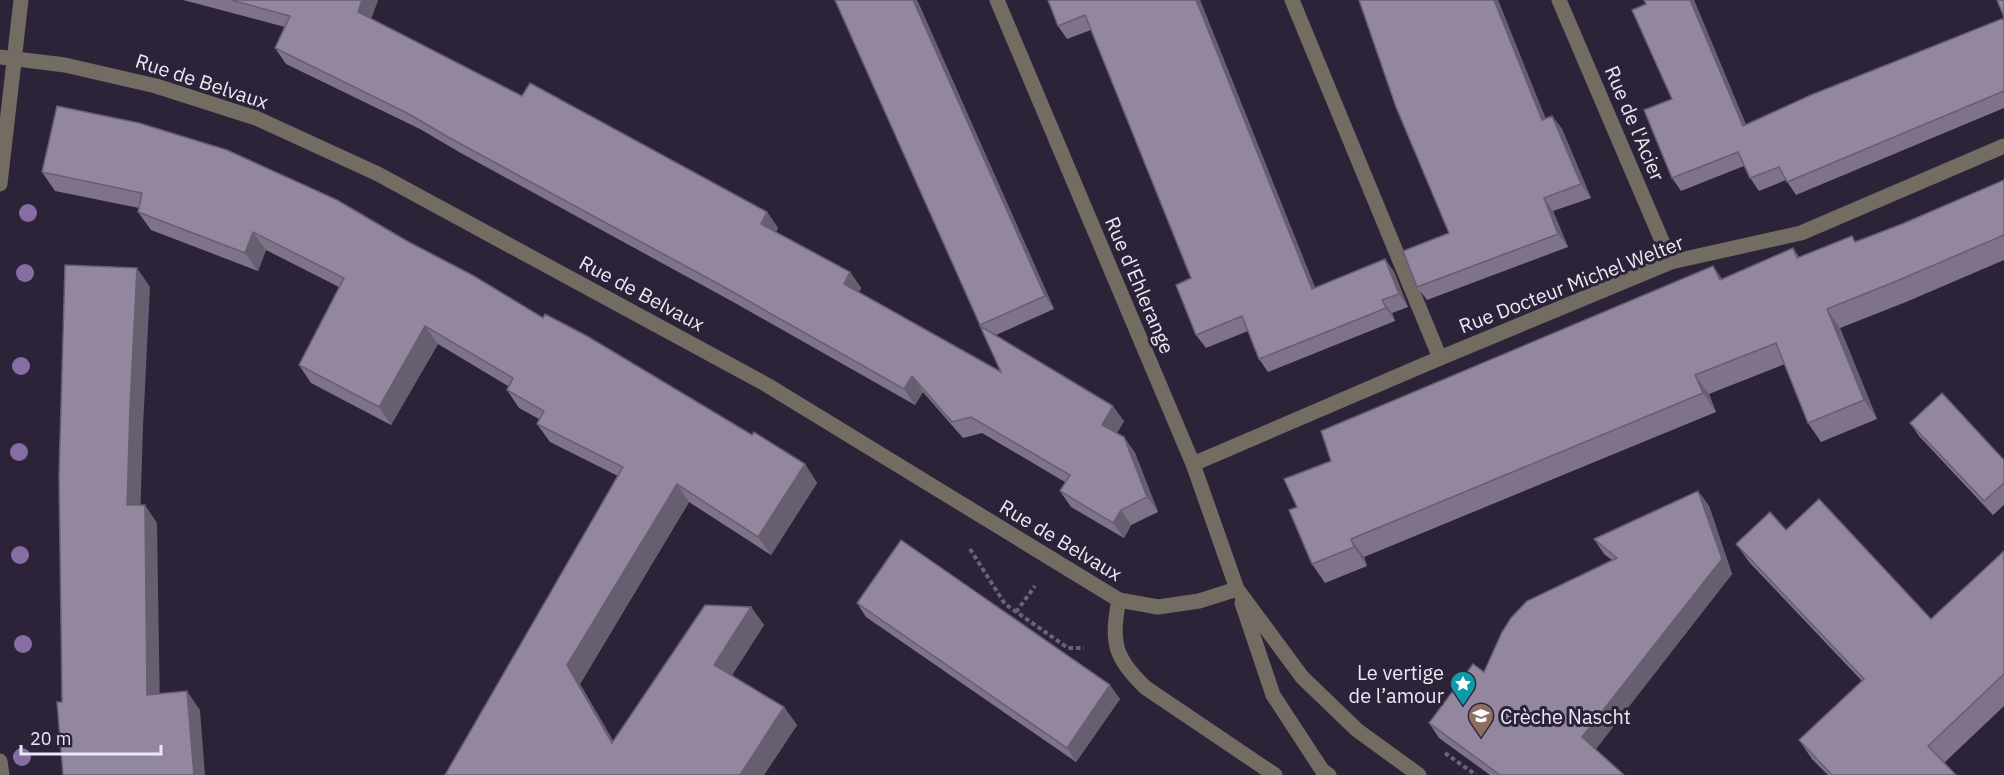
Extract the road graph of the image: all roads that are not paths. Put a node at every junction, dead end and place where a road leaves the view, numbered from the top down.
1 (21, 0) edge
2 (997, 0) edge
3 (1292, 0) edge
4 (1559, 0) edge
5 (7, 58) edge
6 (2004, 146) edge
7 (0, 184) edge
8 (1671, 262) junction
9 (1440, 358) junction
10 (1193, 464) junction
11 (1237, 589) junction
12 (1119, 600) junction
13 (0, 761) edge
14 (2, 775) edge
15 (1275, 775) edge
16 (1329, 775) edge
17 (1419, 775) edge

1 - 5 street
2 - 10 street, Rue d'Ehlerange
3 - 9 street
4 - 8 street, Rue de l'Acier
5 - 7 street
5 - 12 street, Rue de Belvaux
6 - 8 street, Rue Docteur Michel Welter
8 - 9 street, Rue Docteur Michel Welter
9 - 10 street, Rue Docteur Michel Welter
10 - 11 street, Rue d'Ehlerange
11 - 12 street, Rue de Belvaux
11 - 16 street
11 - 17 street
12 - 15 street
13 - 14 street

